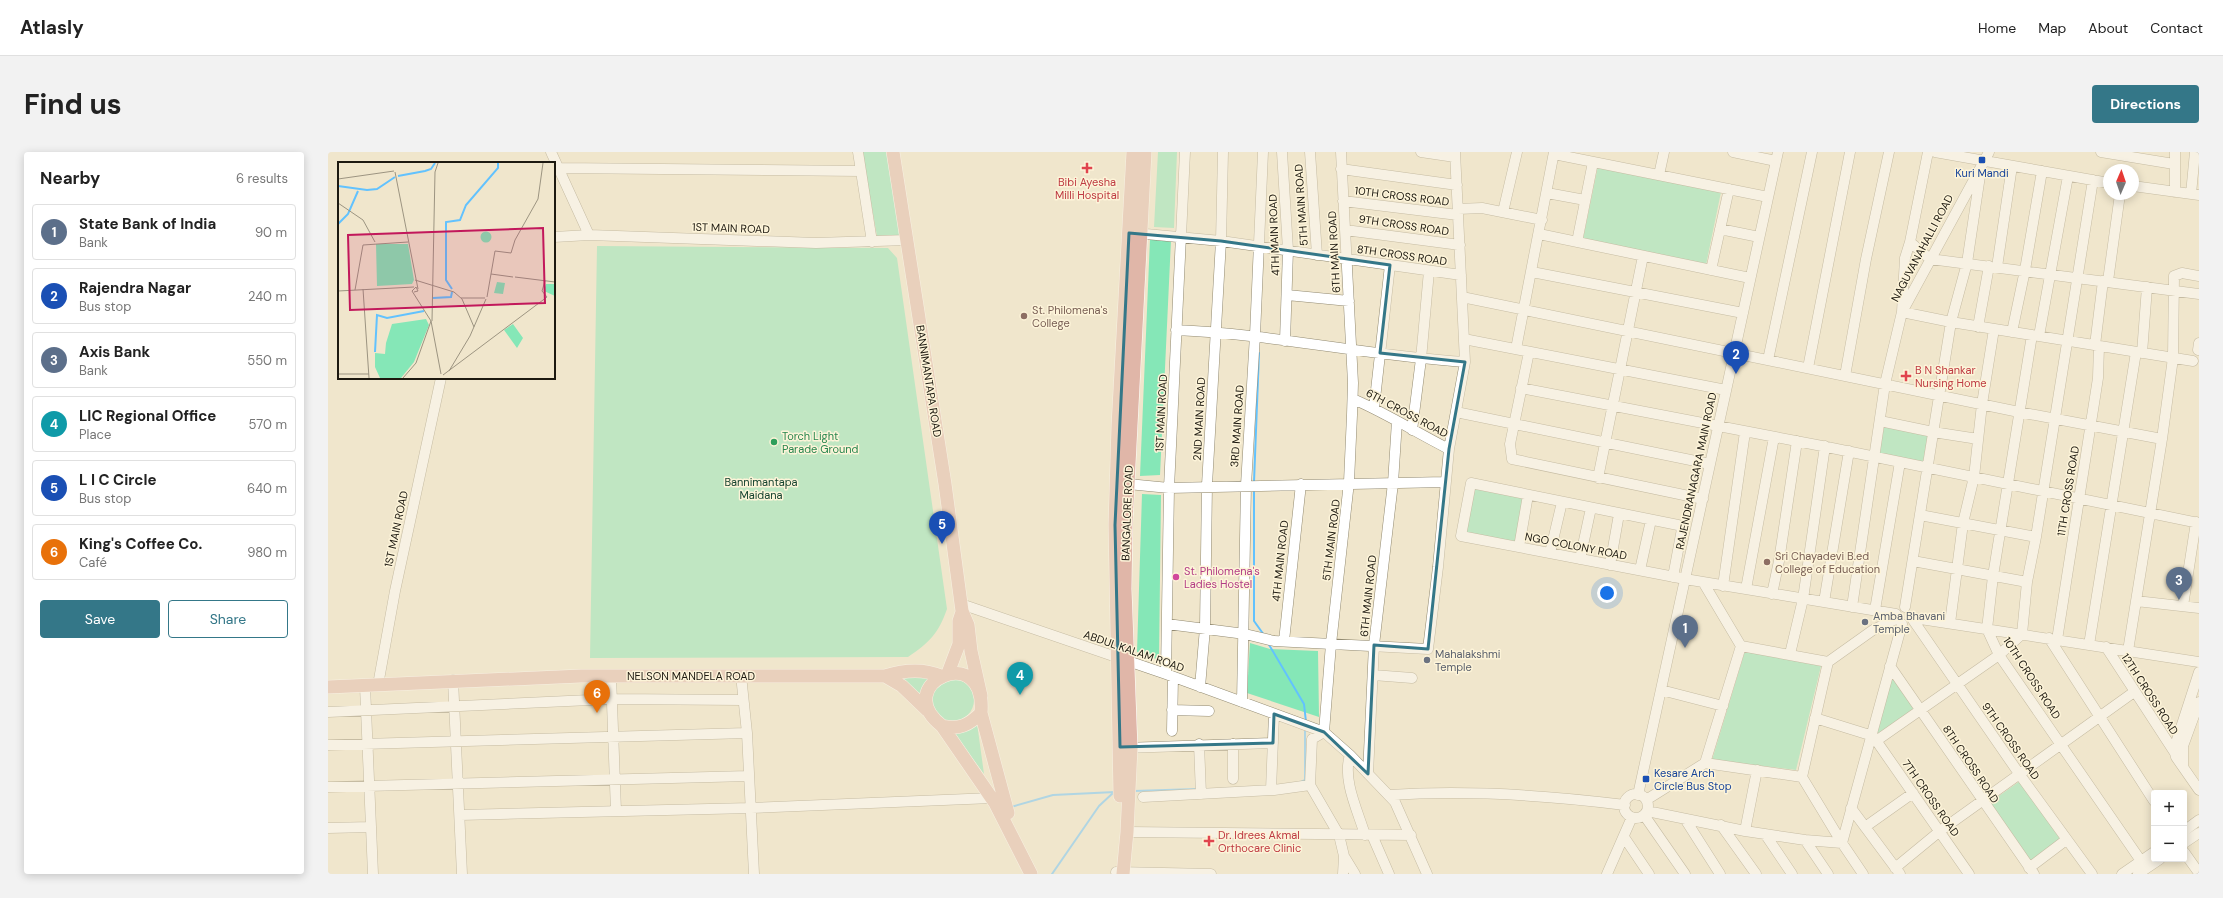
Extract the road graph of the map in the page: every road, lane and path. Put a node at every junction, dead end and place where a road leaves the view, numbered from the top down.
1 (551, 152) edge
2 (858, 152) edge
3 (893, 152) edge
4 (1133, 152) edge
5 (1145, 152) edge
6 (1185, 152) edge
7 (1223, 152) edge
8 (1263, 152) edge
9 (1282, 152) edge
10 (1310, 152) edge
11 (1340, 152) edge
12 (1421, 152) edge
13 (1516, 152) edge
14 (1664, 152) edge
15 (1733, 152) edge
16 (1812, 152) edge
17 (1850, 152) edge
18 (1889, 152) edge
19 (1928, 152) edge
20 (1937, 152) edge
21 (1989, 152) edge
22 (2101, 152) edge
23 (2175, 152) edge
24 (2195, 152) edge
25 (1554, 153) edge
26 (1455, 154) edge
27 (1777, 156) edge
28 (1982, 161) junction
29 (1593, 162) junction
30 (2174, 164) junction
31 (2012, 166) junction
32 (559, 168) junction
33 (1341, 169) junction
34 (861, 171) junction
35 (2042, 171) junction
36 (1659, 175) junction
37 (2068, 176) junction
38 (2093, 180) junction
39 (2103, 182) edge
40 (1457, 184) junction
41 (2139, 187) edge
42 (1729, 189) junction
43 (2175, 192) junction
44 (1546, 193) junction
45 (2195, 194) edge
46 (1768, 197) junction
47 (1585, 200) junction
48 (2119, 200) edge
49 (1343, 201) junction
50 (1458, 212) junction
51 (1503, 212) junction
52 (1542, 220) junction
53 (1720, 229) junction
54 (1345, 230) junction
55 (1135, 233) junction
56 (1539, 234) junction
57 (589, 235) junction
58 (555, 237) edge
59 (1181, 237) junction
60 (1759, 237) junction
61 (907, 240) junction
62 (1221, 241) junction
63 (872, 242) junction
64 (1577, 242) junction
65 (1910, 242) junction
66 (1460, 245) junction
67 (1263, 246) junction
68 (1288, 250) junction
69 (1317, 256) junction
70 (1643, 256) junction
71 (1930, 259) junction
72 (1348, 260) junction
73 (1967, 262) junction
74 (1390, 265) junction
75 (1993, 266) junction
76 (1711, 270) junction
77 (2025, 270) junction
78 (1429, 271) junction
79 (1532, 272) junction
80 (2050, 274) junction
81 (1461, 275) junction
82 (2199, 276) edge
83 (2077, 277) junction
84 (1750, 278) junction
85 (2105, 281) junction
86 (2147, 286) junction
87 (2173, 290) junction
88 (1635, 292) junction
89 (2199, 294) edge
90 (1287, 296) junction
91 (1462, 297) junction
92 (1349, 300) junction
93 (1524, 310) junction
94 (1902, 312) junction
95 (1743, 314) junction
96 (1951, 322) junction
97 (1978, 326) junction
98 (1994, 329) junction
99 (1176, 330) junction
100 (1627, 331) junction
101 (1216, 332) junction
102 (2012, 332) junction
103 (1260, 336) junction
104 (2036, 336) junction
105 (1464, 339) junction
106 (2067, 340) junction
107 (1285, 341) junction
108 (2199, 343) edge
109 (2097, 345) junction
110 (1516, 349) junction
111 (2198, 350) edge
112 (1351, 351) junction
113 (1529, 352) junction
114 (2139, 352) junction
115 (1380, 353) junction
116 (1734, 353) junction
117 (2173, 358) junction
118 (1421, 359) junction
119 (1768, 360) junction
120 (2193, 361) dead end
121 (1465, 362) junction
122 (1808, 368) junction
123 (1619, 370) junction
124 (1845, 376) junction
125 (441, 379) edge
126 (1885, 384) junction
127 (1522, 388) junction
128 (1726, 390) junction
129 (1939, 395) junction
130 (1353, 399) junction
131 (1982, 404) junction
132 (1612, 405) junction
133 (1374, 408) junction
134 (1456, 412) junction
135 (2019, 412) junction
136 (2054, 418) junction
137 (1880, 421) junction
138 (1397, 422) junction
139 (1514, 424) junction
140 (1718, 426) junction
141 (2090, 426) junction
142 (1412, 430) junction
143 (1745, 432) junction
144 (1933, 432) junction
145 (2124, 432) junction
146 (1774, 437) junction
147 (2162, 438) junction
148 (1978, 439) junction
149 (1797, 441) junction
150 (1604, 442) junction
151 (1825, 446) junction
152 (1449, 449) junction
153 (1848, 451) junction
154 (1875, 457) junction
155 (1900, 462) junction
156 (1710, 464) junction
157 (1928, 467) junction
158 (1974, 477) junction
159 (1598, 478) junction
160 (1349, 482) junction
161 (1393, 482) junction
162 (1445, 482) junction
163 (1128, 484) junction
164 (1300, 484) junction
165 (2009, 484) junction
166 (1246, 485) junction
167 (1206, 486) junction
168 (1169, 488) junction
169 (2042, 491) junction
170 (1528, 495) junction
171 (1702, 498) junction
172 (2078, 498) junction
173 (1562, 502) junction
174 (2112, 506) junction
175 (1591, 508) junction
176 (2150, 513) junction
177 (1619, 514) junction
178 (1920, 515) junction
179 (1651, 520) junction
180 (1963, 523) junction
181 (2198, 523) edge
182 (2000, 530) junction
183 (2036, 537) junction
184 (1519, 547) junction
185 (1550, 553) junction
186 (1580, 559) junction
187 (1913, 561) junction
188 (1610, 565) junction
189 (1640, 570) junction
190 (1958, 571) junction
191 (1993, 576) junction
192 (1673, 577) junction
193 (1685, 579) junction
194 (1703, 582) junction
195 (2027, 582) junction
196 (1723, 586) junction
197 (1746, 589) junction
198 (1772, 594) junction
199 (1803, 599) junction
200 (2136, 601) junction
201 (1824, 602) junction
202 (2183, 606) junction
203 (1852, 607) junction
204 (1905, 607) junction
205 (962, 608) junction
206 (2199, 608) edge
207 (1875, 610) junction
208 (1898, 619) junction
209 (1914, 619) junction
210 (1950, 623) junction
211 (1167, 624) junction
212 (1205, 628) junction
213 (1987, 629) junction
214 (1244, 634) junction
215 (2022, 634) junction
216 (2053, 639) junction
217 (1279, 641) junction
218 (1331, 644) junction
219 (1374, 645) junction
220 (2089, 645) junction
221 (1741, 646) junction
222 (2106, 647) junction
223 (2128, 651) junction
224 (957, 653) junction
225 (1790, 654) junction
226 (1999, 655) junction
227 (1122, 660) junction
228 (1828, 662) junction
229 (2199, 662) edge
230 (1890, 666) junction
231 (924, 670) junction
232 (2199, 672) edge
233 (740, 675) junction
234 (944, 675) junction
235 (1373, 675) junction
236 (611, 676) junction
237 (885, 676) junction
238 (1170, 676) junction
239 (1412, 678) dead end
240 (453, 680) junction
241 (1956, 685) junction
242 (371, 686) junction
243 (328, 687) edge
244 (1200, 687) junction
245 (1661, 690) junction
246 (2134, 692) junction
247 (981, 696) junction
248 (612, 699) junction
249 (743, 700) junction
250 (1242, 702) junction
251 (2199, 702) edge
252 (455, 706) junction
253 (1723, 706) junction
254 (1920, 709) junction
255 (366, 710) junction
256 (927, 710) junction
257 (1172, 710) junction
258 (1209, 711) dead end
259 (328, 712) edge
260 (981, 713) junction
261 (1274, 714) junction
262 (2098, 717) junction
263 (1815, 718) junction
264 (942, 726) junction
265 (1172, 732) dead end
266 (1324, 732) junction
267 (747, 733) junction
268 (613, 736) junction
269 (1875, 738) junction
270 (457, 740) junction
271 (368, 743) junction
272 (1273, 743) junction
273 (1199, 744) junction
274 (1233, 744) junction
275 (328, 745) edge
276 (2061, 745) junction
277 (1125, 748) junction
278 (2175, 753) junction
279 (1350, 755) junction
280 (1705, 764) junction
281 (2183, 767) junction
282 (1757, 770) junction
283 (1368, 774) junction
284 (2020, 775) junction
285 (749, 776) junction
286 (1802, 777) junction
287 (614, 779) junction
288 (1233, 779) dead end
289 (459, 783) junction
290 (1310, 785) junction
291 (369, 786) junction
292 (1271, 786) junction
293 (328, 787) edge
294 (2199, 790) edge
295 (1913, 793) junction
296 (1201, 794) junction
297 (1389, 795) junction
298 (2151, 796) edge
299 (1143, 797) dead end
300 (1642, 797) junction
301 (1983, 802) junction
302 (1124, 804) junction
303 (1624, 805) junction
304 (1000, 807) junction
305 (751, 808) junction
306 (1851, 808) junction
307 (616, 811) junction
308 (1645, 813) junction
309 (460, 815) junction
310 (1632, 817) junction
311 (1685, 819) junction
312 (2199, 820) edge
313 (1721, 825) junction
314 (371, 827) junction
315 (1865, 827) junction
316 (328, 828) edge
317 (2187, 829) edge
318 (1745, 831) junction
319 (1940, 831) junction
320 (1127, 832) junction
321 (2199, 833) edge
322 (1765, 834) junction
323 (1339, 835) junction
324 (1369, 835) junction
325 (1411, 835) junction
326 (1624, 837) junction
327 (1805, 840) junction
328 (2066, 840) junction
329 (2187, 841) edge
330 (1842, 843) junction
331 (1344, 856) junction
332 (2187, 856) edge
333 (2151, 857) edge
334 (2155, 862) edge
335 (2143, 869) edge
336 (1897, 871) edge
337 (2031, 871) edge
338 (1610, 872) edge
339 (1119, 873) edge
340 (2199, 873) edge
341 (373, 874) edge
342 (462, 874) edge
343 (754, 874) edge
344 (1031, 874) edge
345 (1039, 874) edge
346 (1210, 874) edge
347 (1343, 874) edge
348 (1356, 874) edge
349 (1388, 874) edge
350 (1428, 874) edge
351 (1649, 874) edge
352 (1684, 874) edge
353 (1720, 874) edge
354 (1756, 874) edge
355 (1792, 874) edge
356 (1828, 874) edge
357 (1863, 874) edge
358 (1969, 874) edge
359 (2092, 874) edge
360 (2122, 874) edge

1 - 32 street
2 - 34 street
3 - 61 main road, BANNIMANTAPA ROAD
4 - 55 main road, BANGALORE ROAD
5 - 55 main road, BANGALORE ROAD
6 - 59 street, 1ST MAIN ROAD
7 - 62 street, 2ND MAIN ROAD
8 - 67 street, 3RD MAIN ROAD
9 - 68 street, 4TH MAIN ROAD
10 - 69 street, 5TH MAIN ROAD
11 - 33 street, 6TH MAIN ROAD
12 - 26 street
13 - 51 street
14 - 36 street
15 - 27 street
16 - 119 street
17 - 122 street
18 - 124 street
19 - 65 street
20 - 28 street
21 - 28 street, NAGUVANAHALLI ROAD
22 - 30 street
23 - 30 street
24 - 45 street
25 - 29 street
25 - 44 street
26 - 40 street
27 - 46 street, RAJENDRANAGARA MAIN ROAD
28 - 31 street
28 - 71 street, NAGUVANAHALLI ROAD
28 - 73 street
29 - 36 street
29 - 47 street
30 - 43 street
31 - 35 street
31 - 75 street
32 - 34 street
32 - 57 street
33 - 40 street
33 - 49 street, 6TH MAIN ROAD
34 - 63 street
35 - 37 street
35 - 77 street
36 - 42 street
37 - 38 street
37 - 80 street
38 - 39 street
38 - 83 street
40 - 50 street
41 - 43 street
42 - 46 street
42 - 53 street
43 - 45 street
44 - 47 street
44 - 52 street
46 - 60 street, RAJENDRANAGARA MAIN ROAD
47 - 64 street
48 - 85 street, 11TH CROSS ROAD
49 - 50 street, 10TH CROSS ROAD
49 - 54 street, 6TH MAIN ROAD
50 - 51 street, 10TH CROSS ROAD
50 - 66 street
51 - 52 street, 10TH CROSS ROAD
52 - 56 street
53 - 60 street
53 - 76 street
54 - 66 street, 9TH CROSS ROAD
54 - 72 street, 6TH MAIN ROAD
55 - 59 street, 8TH CROSS ROAD
55 - 163 main road, BANGALORE ROAD
55 - 227 main road, BANGALORE ROAD
56 - 64 street
56 - 79 street
57 - 58 street, 1ST MAIN ROAD
57 - 63 street, 1ST MAIN ROAD
59 - 62 street, 8TH CROSS ROAD
59 - 99 street, 1ST MAIN ROAD
60 - 84 street, RAJENDRANAGARA MAIN ROAD
61 - 63 street, 1ST MAIN ROAD
61 - 205 main road, BANNIMANTAPA ROAD
62 - 67 street, 8TH CROSS ROAD
62 - 101 street, 2ND MAIN ROAD
64 - 70 street
65 - 71 street
65 - 94 street
66 - 81 street
67 - 68 street, 8TH CROSS ROAD
67 - 103 street, 3RD MAIN ROAD
68 - 69 street, 8TH CROSS ROAD
68 - 90 street, 4TH MAIN ROAD
69 - 72 street, 8TH CROSS ROAD
70 - 76 street
70 - 88 street
71 - 73 street
71 - 94 street, NAGUVANAHALLI ROAD
72 - 74 street, 8TH CROSS ROAD
72 - 92 street, 6TH MAIN ROAD
73 - 75 street
73 - 96 street
74 - 78 street, 8TH CROSS ROAD
74 - 115 street
75 - 77 street
75 - 97 street
76 - 84 street
77 - 80 street
77 - 102 street
78 - 81 street, 8TH CROSS ROAD
78 - 118 street
79 - 88 street
79 - 93 street
80 - 83 street
80 - 104 street
81 - 91 street
82 - 87 street
83 - 85 street
83 - 106 street
84 - 95 street, RAJENDRANAGARA MAIN ROAD
85 - 86 street
85 - 109 street, 11TH CROSS ROAD
86 - 87 street
86 - 114 street
87 - 89 street
87 - 117 street
88 - 95 street
88 - 100 street
90 - 92 street
90 - 107 street, 4TH MAIN ROAD
91 - 93 street
91 - 105 street
92 - 112 street, 6TH MAIN ROAD
93 - 100 street
93 - 110 street
94 - 96 street
94 - 126 street, NAGUVANAHALLI ROAD
95 - 116 street, RAJENDRANAGARA MAIN ROAD
96 - 97 street
96 - 129 street
97 - 98 street
98 - 102 street
98 - 131 street
99 - 101 street
99 - 168 street, 1ST MAIN ROAD
100 - 116 street
100 - 123 street
101 - 103 street
101 - 167 street, 2ND MAIN ROAD
102 - 104 street
103 - 107 street
103 - 166 street, 3RD MAIN ROAD
104 - 106 street
104 - 135 street
105 - 110 street
105 - 121 street
106 - 109 street
106 - 136 street
107 - 112 street
108 - 111 street
109 - 114 street
109 - 141 street, 11TH CROSS ROAD
110 - 113 street
112 - 115 street
112 - 130 street, 5TH MAIN ROAD
113 - 123 street
113 - 127 street
114 - 117 street
114 - 145 street
115 - 118 street
115 - 133 street
116 - 119 street
116 - 128 street, RAJENDRANAGARA MAIN ROAD
117 - 120 street
117 - 147 street
118 - 121 street
118 - 142 street
119 - 122 street
121 - 134 street
122 - 124 street
123 - 128 street
123 - 132 street
124 - 126 street
125 - 242 street, 1ST MAIN ROAD
126 - 129 street
126 - 137 street, NAGUVANAHALLI ROAD
127 - 132 street
127 - 139 street
128 - 140 street, RAJENDRANAGARA MAIN ROAD
129 - 131 street
129 - 144 street
130 - 133 street, 6TH CROSS ROAD
130 - 160 street, 5TH MAIN ROAD
131 - 135 street
131 - 148 street
132 - 140 street
132 - 150 street
133 - 138 street, 6TH CROSS ROAD
134 - 139 street
134 - 152 street
135 - 136 street
135 - 165 street
136 - 141 street
136 - 169 street
137 - 144 street
137 - 154 street, NAGUVANAHALLI ROAD
138 - 142 street, 6TH CROSS ROAD
138 - 161 street, 6TH MAIN ROAD
139 - 150 street
139 - 159 street
140 - 143 street
140 - 156 street, RAJENDRANAGARA MAIN ROAD
141 - 145 street
141 - 172 street, 11TH CROSS ROAD
142 - 152 street, 6TH CROSS ROAD
143 - 146 street
143 - 196 street
144 - 148 street
144 - 157 street
145 - 147 street
145 - 174 street
146 - 149 street
146 - 197 street
147 - 176 street
148 - 158 street
149 - 151 street
149 - 198 street
150 - 156 street
150 - 159 street
151 - 153 street
151 - 199 street
152 - 162 street
153 - 154 street
153 - 201 street
154 - 155 street
154 - 203 street, NAGUVANAHALLI ROAD
155 - 157 street
155 - 207 street
156 - 171 street, RAJENDRANAGARA MAIN ROAD
157 - 158 street
157 - 178 street
158 - 165 street
158 - 180 street
159 - 171 street
160 - 161 street
160 - 164 street
160 - 218 street, 5TH MAIN ROAD
161 - 162 street
161 - 219 street, 6TH MAIN ROAD
162 - 219 street
163 - 168 street
163 - 227 main road, BANGALORE ROAD
164 - 166 street
164 - 217 street, 4TH MAIN ROAD
165 - 169 street
165 - 182 street
166 - 167 street
166 - 214 street, 3RD MAIN ROAD
167 - 168 street
167 - 212 street, 2ND MAIN ROAD
168 - 211 street, 1ST MAIN ROAD
169 - 172 street
169 - 183 street
170 - 173 street
170 - 184 street
170 - 184 street, NGO COLONY ROAD
171 - 193 street, RAJENDRANAGARA MAIN ROAD
172 - 174 street
172 - 216 street, 11TH CROSS ROAD
173 - 175 street
173 - 185 street
174 - 176 street
174 - 220 street
175 - 177 street
175 - 186 street
176 - 181 street
176 - 200 street
177 - 179 street
177 - 188 street
178 - 180 street
178 - 187 street
179 - 189 street
179 - 192 street
180 - 182 street
180 - 190 street
181 - 202 street
182 - 183 street
182 - 191 street
183 - 195 street
184 - 185 street, NGO COLONY ROAD
185 - 186 street, NGO COLONY ROAD
186 - 188 street, NGO COLONY ROAD
187 - 190 street
187 - 204 street
188 - 189 street, NGO COLONY ROAD
189 - 192 street, NGO COLONY ROAD
190 - 191 street
190 - 210 street
191 - 195 street
191 - 213 street
192 - 193 street, NGO COLONY ROAD
193 - 194 street, NGO COLONY ROAD
193 - 245 street, RAJENDRANAGARA MAIN ROAD
194 - 196 street, NGO COLONY ROAD
194 - 221 street
195 - 215 street
196 - 197 street, NGO COLONY ROAD
197 - 198 street, NGO COLONY ROAD
198 - 199 street, NGO COLONY ROAD
199 - 201 street, NGO COLONY ROAD
199 - 225 street
200 - 202 street
200 - 223 street
201 - 203 street, NGO COLONY ROAD
202 - 206 street
203 - 207 street, NGO COLONY ROAD
204 - 208 street
204 - 209 street
205 - 224 main road
205 - 227 street, ABDUL KALAM ROAD
205 - 247 main road
207 - 208 street, NGO COLONY ROAD
208 - 209 street
208 - 228 street
208 - 230 street
209 - 210 street
209 - 241 street, 9TH CROSS ROAD
210 - 213 street
211 - 212 street
211 - 238 street, 1ST MAIN ROAD
212 - 214 street
212 - 244 street, 2ND MAIN ROAD
213 - 215 street
213 - 226 street, 10TH CROSS ROAD
214 - 217 street
214 - 250 street, 3RD MAIN ROAD
215 - 216 street
215 - 226 street
216 - 220 street
216 - 262 street
217 - 218 street
218 - 219 street
218 - 266 street, 5TH MAIN ROAD
219 - 235 street, 6TH MAIN ROAD
220 - 222 street
221 - 225 street
221 - 253 street
222 - 223 street
222 - 246 street, 12TH CROSS ROAD
223 - 229 street
224 - 231 main road
224 - 234 main road
225 - 228 street
226 - 241 street
226 - 276 street, 10TH CROSS ROAD
227 - 238 street, ABDUL KALAM ROAD
227 - 277 main road, BANGALORE ROAD
228 - 263 street
230 - 254 street, 8TH CROSS ROAD
230 - 269 street
231 - 234 main road, NELSON MANDELA ROAD
231 - 237 main road, NELSON MANDELA ROAD
232 - 278 street, 12TH CROSS ROAD
233 - 236 main road, NELSON MANDELA ROAD
233 - 237 main road, NELSON MANDELA ROAD
233 - 249 street
234 - 247 main road
234 - 256 main road
235 - 239 street
235 - 283 street, 6TH MAIN ROAD
236 - 240 main road, NELSON MANDELA ROAD
236 - 248 street
237 - 256 main road
238 - 244 street, ABDUL KALAM ROAD
238 - 257 street, 1ST MAIN ROAD
240 - 242 main road, NELSON MANDELA ROAD
240 - 252 street
241 - 254 street
241 - 284 street, 9TH CROSS ROAD
242 - 243 main road, NELSON MANDELA ROAD
242 - 255 street, 1ST MAIN ROAD
244 - 250 street, ABDUL KALAM ROAD
245 - 253 street
245 - 300 street, RAJENDRANAGARA MAIN ROAD
246 - 262 street
246 - 278 street, 12TH CROSS ROAD
247 - 260 main road
248 - 249 street
248 - 252 street
248 - 268 street
249 - 267 street
250 - 261 street, ABDUL KALAM ROAD
251 - 281 street
252 - 255 street
252 - 270 street
253 - 280 street
254 - 269 street
254 - 301 street, 8TH CROSS ROAD
255 - 259 street
255 - 271 street, 1ST MAIN ROAD
256 - 264 main road
257 - 258 street
257 - 265 street, 1ST MAIN ROAD
260 - 264 main road
260 - 304 main road
261 - 266 street, ABDUL KALAM ROAD
261 - 272 street
262 - 276 street
262 - 298 street
263 - 269 street
263 - 286 street
264 - 304 main road
266 - 279 street
266 - 290 street
267 - 268 street
267 - 285 street
268 - 270 street
268 - 287 street
269 - 295 street, 7TH CROSS ROAD
269 - 306 street
270 - 271 street
270 - 289 street
271 - 275 street
271 - 291 street, 1ST MAIN ROAD
272 - 274 street
272 - 292 street
273 - 274 street
273 - 277 street
273 - 296 street
274 - 288 street
276 - 284 street
276 - 335 street, 10TH CROSS ROAD
277 - 302 main road, BANGALORE ROAD
278 - 281 street, 12TH CROSS ROAD
279 - 283 street
279 - 324 street
280 - 282 street
280 - 300 street
281 - 294 street, 12TH CROSS ROAD
282 - 286 street
282 - 318 street
283 - 297 street
284 - 301 street
284 - 328 street, 9TH CROSS ROAD
285 - 287 street
285 - 305 street
286 - 330 street
287 - 289 street
287 - 307 street
289 - 291 street
289 - 309 street
290 - 292 street
290 - 323 street
291 - 293 street
291 - 314 street, 1ST MAIN ROAD
292 - 296 street
295 - 315 street
295 - 319 street, 7TH CROSS ROAD
296 - 299 street
297 - 303 street
297 - 325 street
300 - 303 street
300 - 308 street
301 - 319 street
301 - 337 street, 8TH CROSS ROAD
302 - 320 main road, BANGALORE ROAD
302 - 339 main road, BANGALORE ROAD
303 - 310 street
304 - 305 street
304 - 344 main road
304 - 345 main road
305 - 307 street
305 - 343 street
306 - 315 street
306 - 330 street
307 - 309 street
308 - 310 street
308 - 311 street
308 - 352 street
309 - 342 street
310 - 326 street
311 - 313 street
311 - 353 street
312 - 317 street
313 - 318 street
313 - 354 street
314 - 316 street
314 - 341 street, 1ST MAIN ROAD
315 - 336 street
318 - 322 street
319 - 336 street
319 - 358 street, 7TH CROSS ROAD
320 - 323 street
320 - 339 main road, BANGALORE ROAD
321 - 329 street
322 - 327 street
322 - 355 street
323 - 324 street
323 - 331 street
324 - 325 street
324 - 349 street
325 - 350 street
326 - 338 street
326 - 351 street
327 - 330 street
327 - 356 street
328 - 337 street
328 - 359 street, 9TH CROSS ROAD
330 - 357 street
331 - 347 street
331 - 348 street
332 - 340 street
333 - 335 street
334 - 335 street
335 - 360 street
339 - 346 street

